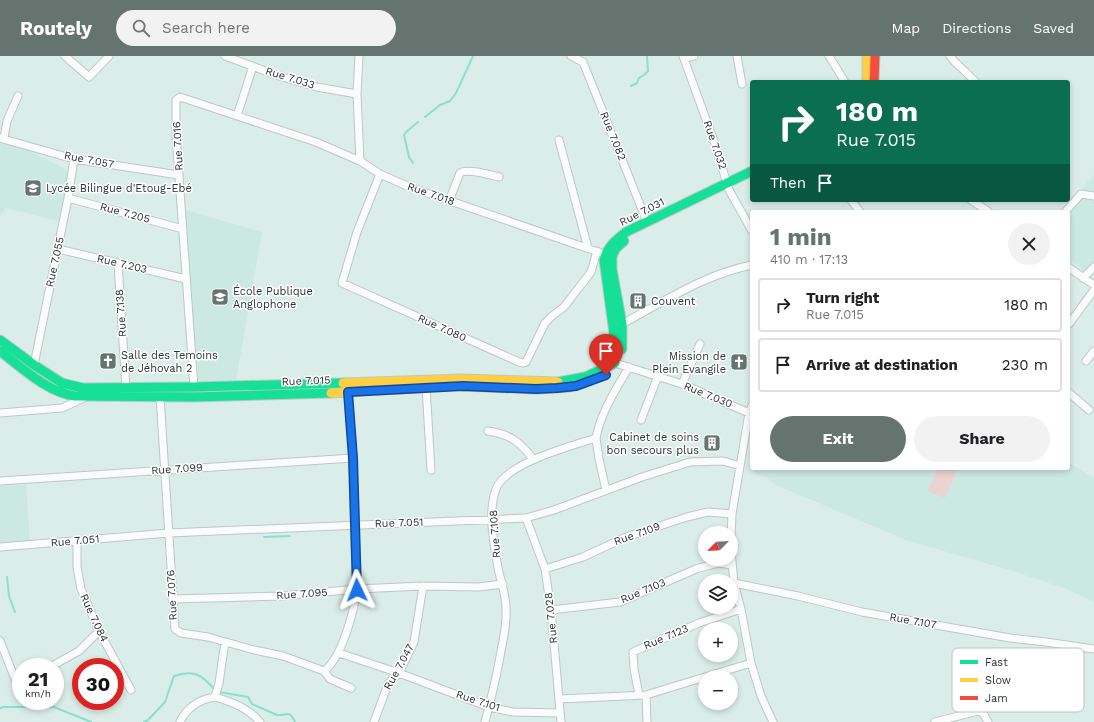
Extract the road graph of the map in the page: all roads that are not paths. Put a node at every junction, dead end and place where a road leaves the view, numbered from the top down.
1 (65, 56) edge
2 (109, 56) edge
3 (225, 56) edge
4 (359, 56) edge
5 (571, 56) edge
6 (694, 56) edge
7 (737, 56) edge
8 (829, 56) edge
9 (867, 56) edge
10 (875, 56) edge
11 (950, 56) edge
12 (683, 57) edge
13 (253, 66) junction
14 (844, 80) edge
15 (866, 80) edge
16 (874, 80) edge
17 (974, 80) edge
18 (742, 84) dead end
19 (357, 94) junction
20 (18, 96) dead end
21 (237, 116) junction
22 (2, 138) edge
23 (559, 140) dead end
24 (74, 158) junction
25 (360, 161) junction
26 (750, 172) edge
27 (380, 174) junction
28 (179, 175) junction
29 (499, 177) dead end
30 (750, 179) edge
31 (728, 186) junction
32 (1094, 196) edge
33 (68, 198) junction
34 (449, 201) junction
35 (974, 202) edge
36 (986, 210) edge
37 (1067, 210) edge
38 (647, 222) junction
39 (750, 227) edge
40 (183, 229) junction
41 (588, 248) junction
42 (58, 249) junction
43 (601, 253) junction
44 (118, 263) junction
45 (750, 265) edge
46 (1070, 268) edge
47 (1094, 268) edge
48 (1083, 278) junction
49 (186, 279) junction
50 (1094, 285) edge
51 (1094, 290) edge
52 (1070, 323) edge
53 (622, 324) junction
54 (0, 340) edge
55 (700, 344) dead end
56 (0, 351) edge
57 (1094, 351) edge
58 (1086, 361) dead end
59 (34, 365) junction
60 (622, 365) junction
61 (658, 376) junction
62 (682, 384) junction
63 (194, 387) junction
64 (426, 387) junction
65 (126, 388) junction
66 (348, 392) junction
67 (1070, 394) edge
68 (160, 397) junction
69 (84, 398) junction
70 (750, 409) edge
71 (1089, 410) dead end
72 (0, 413) edge
73 (641, 420) dead end
74 (488, 431) dead end
75 (596, 438) junction
76 (353, 458) junction
77 (533, 460) junction
78 (740, 466) junction
79 (166, 470) junction
80 (431, 470) dead end
81 (0, 481) edge
82 (606, 490) junction
83 (732, 514) junction
84 (526, 518) junction
85 (492, 520) junction
86 (355, 525) junction
87 (731, 526) edge
88 (169, 533) junction
89 (77, 541) junction
90 (0, 547) edge
91 (707, 566) edge
92 (545, 569) junction
93 (503, 584) junction
94 (738, 584) edge
95 (422, 586) junction
96 (357, 590) junction
97 (738, 598) edge
98 (172, 599) junction
99 (741, 609) junction
100 (551, 610) junction
101 (99, 631) junction
102 (0, 641) edge
103 (225, 642) junction
104 (1094, 649) edge
105 (339, 653) junction
106 (64, 659) edge
107 (751, 663) junction
108 (728, 670) edge
109 (12, 671) edge
110 (324, 671) junction
111 (399, 673) junction
112 (698, 679) edge
113 (351, 688) dead end
114 (131, 690) dead end
115 (642, 695) junction
116 (215, 697) junction
117 (559, 699) junction
118 (489, 707) junction
119 (560, 712) junction
120 (974, 712) edge
121 (980, 712) edge
122 (180, 722) edge
123 (260, 722) edge
124 (374, 722) edge
125 (485, 722) edge
126 (561, 722) edge
127 (647, 722) edge
128 (774, 722) edge
129 (935, 722) edge
130 (988, 722) edge

1 - 2 street
3 - 13 street, Rue 7.033
4 - 19 street
5 - 38 street, Rue 7.082
6 - 12 street
7 - 18 street
8 - 14 street
9 - 15 main road
10 - 16 main road
11 - 17 street
12 - 31 street, Rue 7.032
13 - 19 street, Rue 7.033
13 - 21 street
19 - 25 street
20 - 22 street
21 - 25 street, Rue 7.016
21 - 28 street, Rue 7.016
22 - 24 street, Rue 7.057
23 - 41 street
24 - 28 street, Rue 7.057
24 - 33 street, Rue 7.055
25 - 27 street, Rue 7.018
26 - 31 main road, Rue 7.031
27 - 34 street, Rue 7.018
27 - 43 street, Rue 7.080
28 - 40 street, Rue 7.016
29 - 34 street
30 - 31 main road, Rue 7.031
31 - 38 main road, Rue 7.031
31 - 39 street, Rue 7.032
31 - 53 main road, Rue 7.031
32 - 37 street
33 - 40 street, Rue 7.205
33 - 42 street, Rue 7.055
34 - 41 street, Rue 7.018
35 - 36 street
38 - 43 main road, Rue 7.031
40 - 49 street, Rue 7.016
41 - 43 street, Rue 7.018
42 - 44 street, Rue 7.203
42 - 59 street, Rue 7.055
43 - 60 main road
44 - 49 street, Rue 7.203
44 - 65 street, Rue 7.138
45 - 53 street
46 - 48 street
47 - 48 street
48 - 50 street
49 - 63 street, Rue 7.016
51 - 52 street
53 - 60 main road, Rue 7.031
54 - 59 main road, Rue 7.015
55 - 62 street
56 - 69 main road, Rue 7.015
57 - 58 street
59 - 65 main road, Rue 7.015
60 - 61 street, Rue 7.030
60 - 63 main road, Rue 7.015
60 - 64 main road, Rue 7.015
60 - 75 street
61 - 62 street, Rue 7.030
61 - 73 street
62 - 70 street, Rue 7.030
63 - 65 main road, Rue 7.015
64 - 66 main road, Rue 7.015
64 - 80 street
66 - 68 main road, Rue 7.015
66 - 76 street
67 - 71 street
68 - 69 main road, Rue 7.015
68 - 79 street, Rue 7.076
69 - 72 street
70 - 78 street, Rue 7.030
74 - 77 street
75 - 77 street, Rue 7.108
75 - 82 street
76 - 79 street, Rue 7.099
76 - 86 street
77 - 85 street, Rue 7.108
78 - 82 street, Rue 7.051
78 - 83 street, Rue 7.030
79 - 81 street, Rue 7.099
79 - 88 street, Rue 7.076
82 - 84 street, Rue 7.051
83 - 87 street, Rue 7.030
83 - 92 street, Rue 7.109
84 - 85 street, Rue 7.051
84 - 92 street, Rue 7.028
85 - 86 street, Rue 7.051
85 - 93 street, Rue 7.108
86 - 88 street, Rue 7.051
86 - 96 street
88 - 89 street, Rue 7.051
88 - 98 street, Rue 7.076
89 - 90 street, Rue 7.051
89 - 101 street, Rue 7.084
91 - 100 street, Rue 7.103
92 - 100 street, Rue 7.028
93 - 95 street, Rue 7.095
93 - 118 street, Rue 7.108
94 - 104 street, Rue 7.107
95 - 96 street, Rue 7.095
95 - 111 street, Rue 7.047
96 - 98 street, Rue 7.095
96 - 105 street
97 - 99 street
98 - 103 street, Rue 7.076
99 - 107 street
99 - 115 street, Rue 7.123
100 - 117 street, Rue 7.028
101 - 106 street
101 - 114 street, Rue 7.084
102 - 109 street
103 - 110 street, Rue 7.076
103 - 116 street
105 - 110 street
105 - 111 street, Rue 7.101
107 - 108 street
107 - 128 street
110 - 113 street, Rue 7.076
111 - 118 street, Rue 7.101
111 - 124 street, Rue 7.047
112 - 115 street
115 - 117 street
115 - 127 street, Rue 7.123
116 - 122 street
116 - 123 street
117 - 119 street, Rue 7.028
118 - 119 street, Rue 7.101
118 - 125 street, Rue 7.108
119 - 126 street, Rue 7.028
120 - 129 street
121 - 130 street

